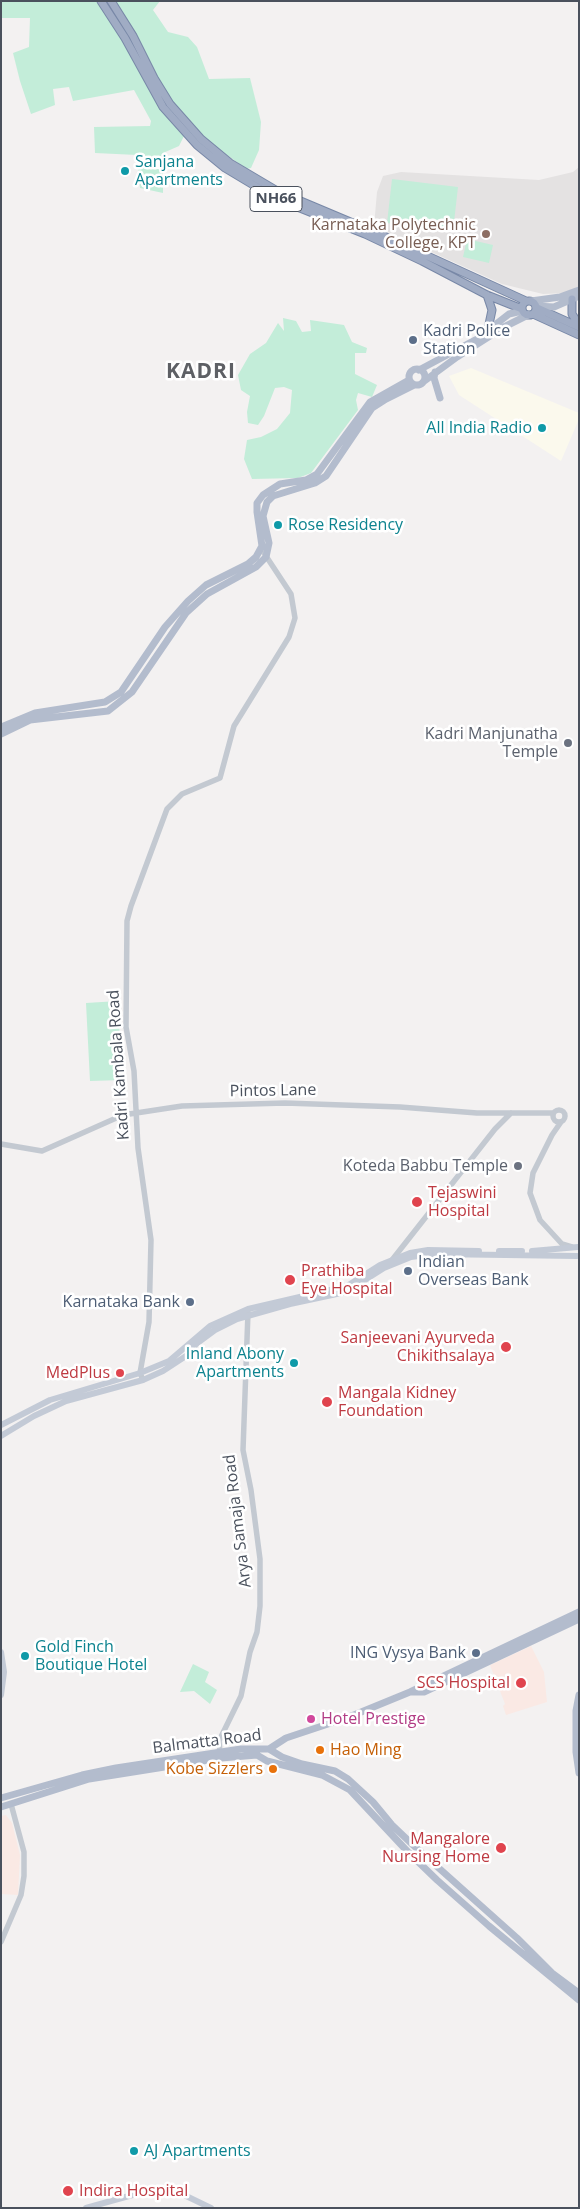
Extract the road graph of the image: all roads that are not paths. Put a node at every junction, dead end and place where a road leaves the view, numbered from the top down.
1 (101, 1) edge
2 (111, 1) edge
3 (579, 290) edge
4 (487, 295) junction
5 (575, 298) edge
6 (529, 308) junction
7 (579, 326) edge
8 (488, 329) junction
9 (579, 335) edge
10 (419, 370) junction
11 (435, 372) junction
12 (412, 382) junction
13 (423, 382) junction
14 (440, 398) dead end
15 (261, 549) junction
16 (266, 557) junction
17 (146, 655) junction
18 (153, 660) junction
19 (1, 726) edge
20 (1, 734) edge
21 (136, 1113) junction
22 (511, 1113) junction
23 (553, 1113) junction
24 (561, 1122) junction
25 (1, 1144) edge
26 (577, 1247) edge
27 (578, 1256) edge
28 (392, 1262) junction
29 (248, 1312) junction
30 (142, 1377) junction
31 (1, 1425) edge
32 (1, 1436) edge
33 (579, 1612) edge
34 (579, 1619) edge
35 (1, 1652) edge
36 (410, 1692) junction
37 (1, 1695) edge
38 (579, 1695) edge
39 (268, 1749) junction
40 (220, 1752) junction
41 (269, 1761) junction
42 (579, 1772) edge
43 (1, 1798) edge
44 (11, 1804) junction
45 (1, 1807) edge
46 (1, 1942) edge
47 (579, 1993) edge
48 (579, 2000) edge
49 (86, 2208) edge
50 (211, 2208) edge

1 - 4 highway, NH66
2 - 6 highway, NH66
3 - 6 main road
4 - 6 highway, NH66
4 - 8 highway
5 - 6 main road
5 - 7 highway
6 - 7 highway, NH66
6 - 8 main road
6 - 9 highway, NH66
6 - 11 main road
8 - 10 main road
10 - 12 main road
10 - 13 main road
11 - 13 main road
11 - 14 main road
12 - 13 main road
12 - 15 main road
12 - 16 main road
15 - 16 street, Kadri Kambala Road
15 - 17 main road
16 - 18 main road
16 - 21 street, Kadri Kambala Road
17 - 18 main road
17 - 19 main road
18 - 20 main road
21 - 22 street, Pintos Lane
21 - 25 street, Pintos Lane
21 - 30 street, Kadri Kambala Road
22 - 23 street, Pintos Lane
22 - 28 street
23 - 24 street
23 - 24 street
24 - 26 street
26 - 27 main road
26 - 28 main road
27 - 28 main road
28 - 29 main road
29 - 30 main road
29 - 40 street, Arya Samaja Road
30 - 31 main road
30 - 32 main road
33 - 36 main road, Balmatta Road
34 - 36 main road, Balmatta Road
35 - 37 main road
36 - 39 main road, Balmatta Road
38 - 42 main road
39 - 40 main road, Balmatta Road
39 - 41 main road
39 - 47 main road
40 - 43 main road, Balmatta Road
41 - 44 main road
41 - 48 main road
44 - 45 main road
44 - 46 street
49 - 50 main road

